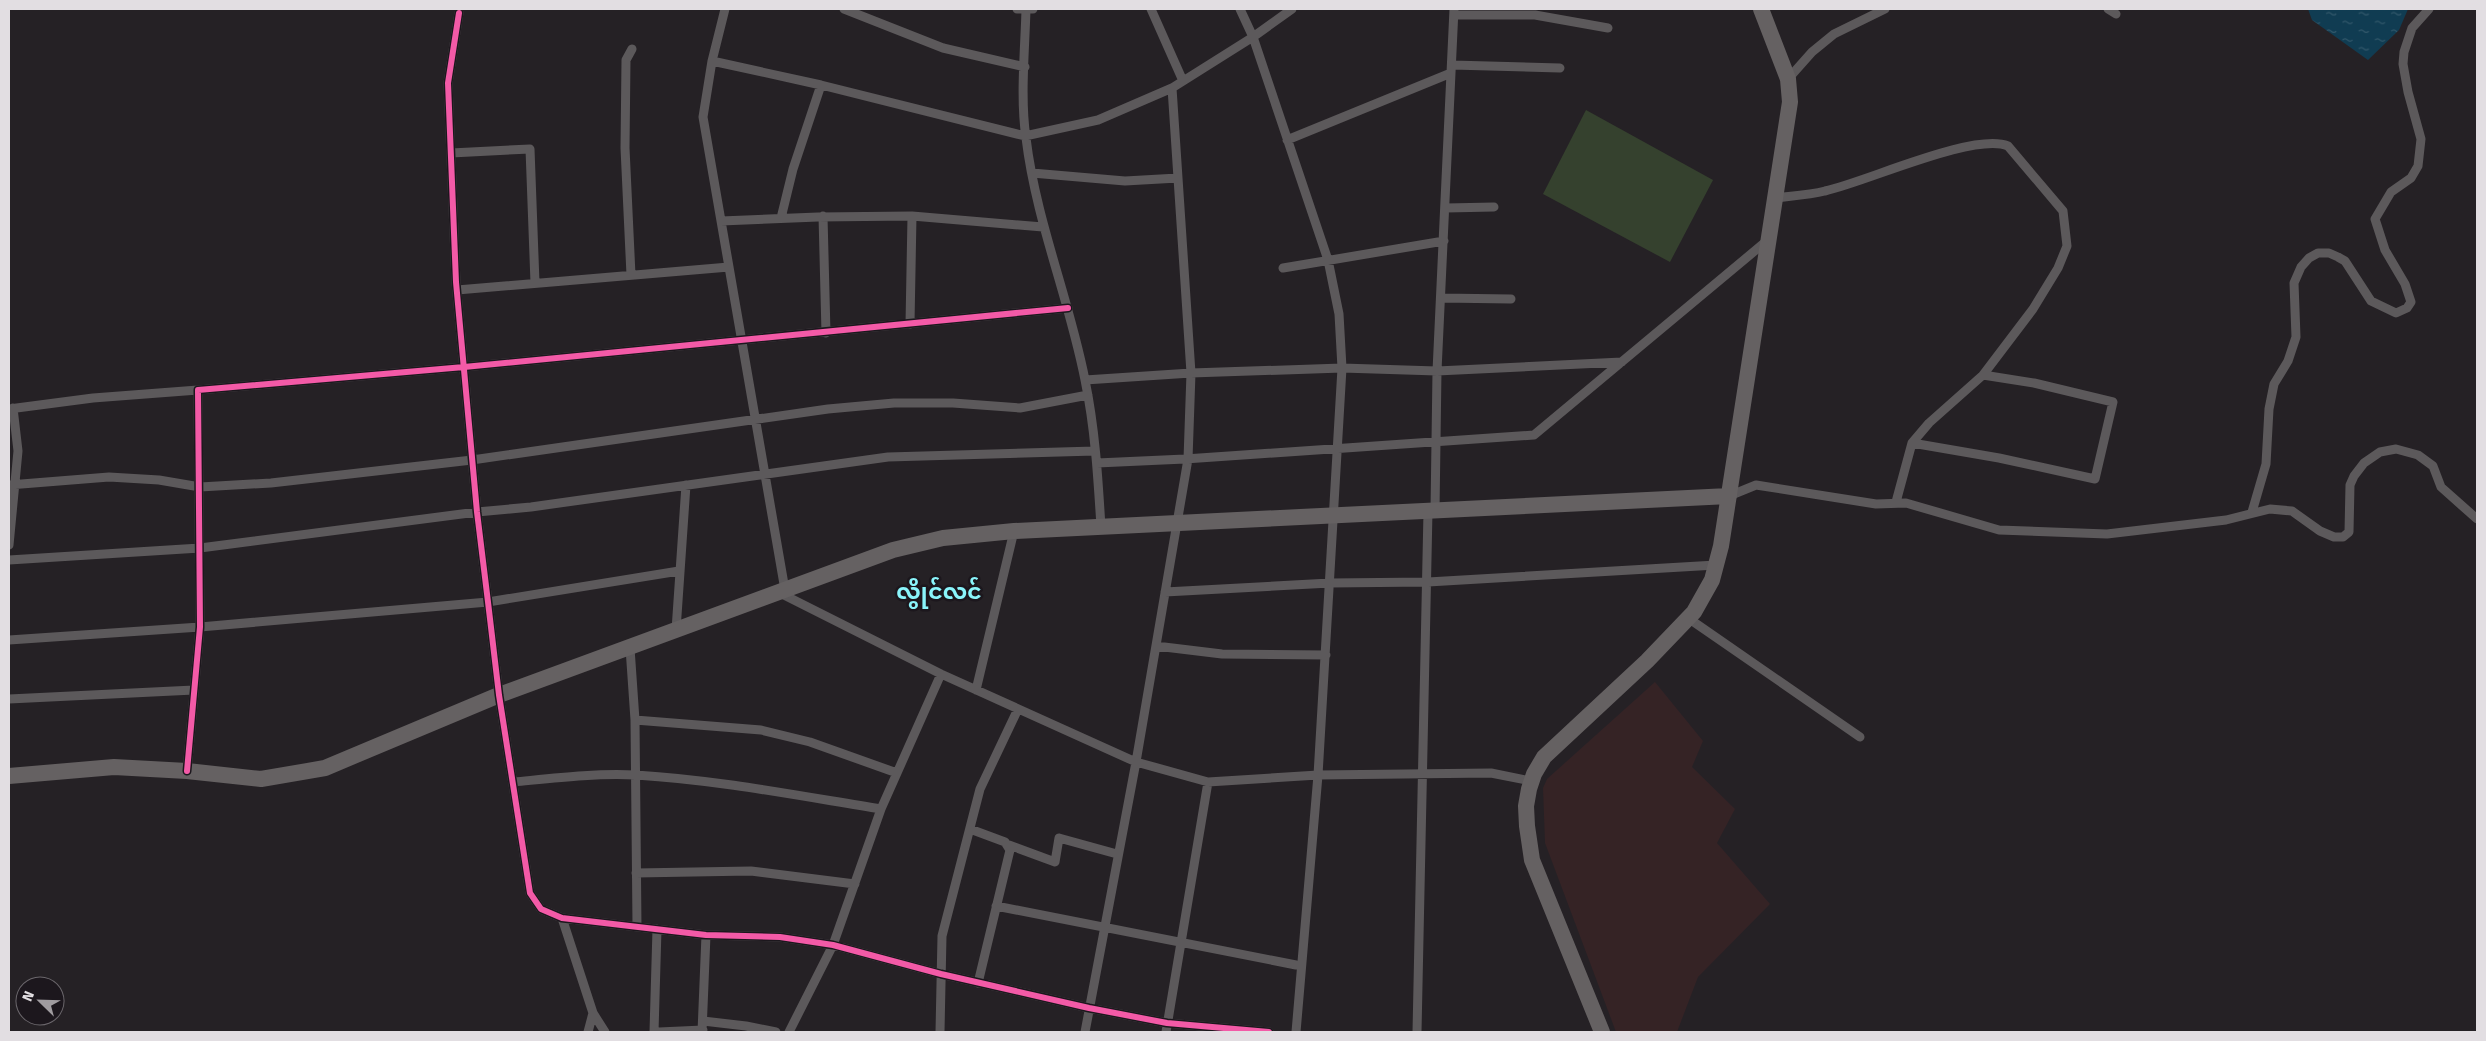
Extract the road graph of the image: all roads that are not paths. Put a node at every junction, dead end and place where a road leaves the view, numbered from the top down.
1 (725, 9) edge
2 (844, 9) edge
3 (1026, 9) edge
4 (1151, 9) edge
5 (1240, 9) edge
6 (1292, 9) edge
7 (1762, 9) edge
8 (1885, 9) edge
9 (2429, 9) edge
10 (1454, 12) edge
11 (1535, 12) edge
12 (459, 13) dead end
13 (1608, 28) dead end
14 (1252, 37) junction
15 (632, 49) dead end
16 (712, 61) junction
17 (1025, 67) junction
18 (1560, 68) dead end
19 (1451, 70) junction
20 (1788, 79) junction
21 (1183, 81) junction
22 (821, 85) junction
23 (1172, 88) junction
24 (1025, 136) junction
25 (1287, 140) junction
26 (450, 153) junction
27 (1032, 173) junction
28 (1178, 178) junction
29 (1775, 198) junction
30 (1494, 207) dead end
31 (1446, 208) junction
32 (823, 216) junction
33 (912, 216) junction
34 (781, 218) junction
35 (721, 221) junction
36 (1042, 226) junction
37 (1769, 238) junction
38 (1444, 241) junction
39 (1328, 260) junction
40 (729, 267) junction
41 (1283, 268) dead end
42 (632, 275) junction
43 (535, 283) junction
44 (457, 290) junction
45 (1441, 298) junction
46 (1511, 299) dead end
47 (1068, 308) junction
48 (910, 324) junction
49 (826, 333) junction
50 (742, 341) junction
51 (1622, 362) junction
52 (464, 367) junction
53 (1342, 368) junction
54 (1438, 371) junction
55 (1191, 373) junction
56 (1983, 375) junction
57 (1086, 380) junction
58 (198, 390) junction
59 (1088, 395) junction
60 (11, 409) edge
61 (756, 421) junction
62 (1435, 443) junction
63 (1912, 443) junction
64 (1336, 448) junction
65 (1095, 451) junction
66 (1188, 459) junction
67 (472, 460) junction
68 (1097, 462) junction
69 (766, 473) junction
70 (12, 484) edge
71 (686, 485) junction
72 (200, 487) junction
73 (1729, 496) junction
74 (1896, 502) junction
75 (1431, 511) junction
76 (477, 512) junction
77 (2252, 512) junction
78 (1331, 516) junction
79 (2477, 519) edge
80 (1177, 523) junction
81 (1101, 527) junction
82 (1014, 531) junction
83 (9, 545) edge
84 (200, 548) junction
85 (9, 560) edge
86 (1716, 565) junction
87 (679, 571) junction
88 (1428, 582) junction
89 (1330, 584) junction
90 (782, 591) junction
91 (1165, 592) junction
92 (488, 602) junction
93 (1688, 618) junction
94 (200, 627) junction
95 (676, 630) junction
96 (9, 640) edge
97 (1156, 646) junction
98 (630, 648) junction
99 (1326, 655) junction
100 (941, 674) junction
101 (194, 690) junction
102 (976, 690) junction
103 (500, 695) junction
104 (9, 699) edge
105 (1018, 709) junction
106 (635, 720) junction
107 (1860, 737) dead end
108 (1136, 762) junction
109 (187, 771) junction
110 (897, 774) junction
111 (1422, 774) junction
112 (636, 775) junction
113 (1318, 775) junction
114 (9, 776) edge
115 (1531, 781) junction
116 (514, 782) junction
117 (1208, 782) junction
118 (881, 809) junction
119 (970, 828) junction
120 (1009, 845) junction
121 (1117, 854) junction
122 (636, 873) junction
123 (855, 884) junction
124 (996, 906) junction
125 (562, 918) junction
126 (636, 926) junction
127 (1104, 926) junction
128 (657, 929) junction
129 (706, 935) junction
130 (1182, 941) junction
131 (833, 945) junction
132 (1296, 964) dead end
133 (941, 974) junction
134 (978, 983) junction
135 (1089, 1008) junction
136 (593, 1013) junction
137 (1167, 1022) junction
138 (703, 1028) edge
139 (588, 1032) edge
140 (605, 1032) edge
141 (654, 1032) edge
142 (659, 1032) edge
143 (776, 1032) edge
144 (789, 1032) edge
145 (940, 1032) edge
146 (1085, 1032) edge
147 (1166, 1032) edge
148 (1269, 1032) edge
149 (1296, 1032) edge
150 (1416, 1032) edge
151 (1602, 1032) edge

1 - 16 street
2 - 17 street
3 - 17 street
4 - 21 street
5 - 14 street
6 - 14 street
7 - 20 highway
8 - 20 street
9 - 77 street
10 - 11 street
10 - 19 street
11 - 13 street
12 - 26 street
14 - 21 street
14 - 25 street
15 - 42 street
16 - 22 street
16 - 35 street
17 - 24 street
18 - 19 street
19 - 25 street
19 - 31 street
20 - 29 highway
21 - 23 street
22 - 24 street
22 - 34 street
23 - 24 street
23 - 28 street
24 - 27 street
25 - 39 street
26 - 43 street
26 - 44 street
27 - 28 street
27 - 36 street
28 - 55 street
29 - 37 highway
29 - 56 street
30 - 31 street
31 - 38 street
32 - 33 street
32 - 34 street
32 - 49 street
33 - 36 street
33 - 48 street
34 - 35 street
35 - 40 street
36 - 47 street
37 - 51 street
37 - 73 highway
38 - 39 street
38 - 45 street
39 - 41 street
39 - 53 street
40 - 42 street
40 - 50 street
42 - 43 street
43 - 44 street
44 - 52 street
45 - 46 street
45 - 54 street
47 - 48 street
47 - 57 street
48 - 49 street
49 - 50 street
50 - 52 street
50 - 61 street
51 - 54 street
51 - 62 street
52 - 58 street
52 - 67 street
53 - 54 street
53 - 55 street
53 - 64 street
54 - 62 street
55 - 57 street
55 - 66 street
56 - 63 street
56 - 63 street
57 - 59 street
58 - 60 street
58 - 72 street
59 - 61 street
59 - 65 street
60 - 70 street
61 - 67 street
61 - 69 street
62 - 64 street
62 - 75 street
63 - 74 street
64 - 66 street
64 - 78 street
65 - 68 street
65 - 69 street
66 - 68 street
66 - 80 street
67 - 72 street
67 - 76 street
68 - 81 street
69 - 71 street
69 - 90 street
70 - 72 street
70 - 83 street
71 - 76 street
71 - 87 street
72 - 84 street
73 - 74 street
73 - 75 highway
73 - 86 highway
74 - 77 street
75 - 78 highway
75 - 88 street
76 - 84 street
76 - 92 street
77 - 79 street
78 - 80 highway
78 - 89 street
80 - 81 highway
80 - 91 street
81 - 82 highway
82 - 90 highway
82 - 102 street
84 - 85 street
84 - 94 street
86 - 88 street
86 - 93 highway
87 - 92 street
87 - 95 street
88 - 89 street
88 - 111 street
89 - 91 street
89 - 99 street
90 - 95 highway
90 - 100 street
91 - 97 street
92 - 94 street
92 - 103 street
93 - 107 street
93 - 115 highway
94 - 96 street
94 - 101 street
95 - 98 highway
97 - 99 street
97 - 108 street
98 - 103 highway
98 - 106 street
99 - 113 street
100 - 102 street
100 - 110 street
101 - 104 street
101 - 109 street
102 - 105 street
103 - 109 highway
103 - 116 street
105 - 108 street
105 - 119 street
106 - 110 street
106 - 112 street
108 - 117 street
108 - 121 street
109 - 114 highway
110 - 118 street
111 - 113 street
111 - 115 street
111 - 150 street
112 - 116 street
112 - 118 street
112 - 122 street
113 - 117 street
113 - 149 street
115 - 151 highway
116 - 125 street
117 - 130 street
118 - 123 street
119 - 120 street
119 - 133 street
120 - 121 street
120 - 124 street
121 - 127 street
122 - 123 street
122 - 126 street
123 - 131 street
124 - 127 street
124 - 134 street
125 - 126 street
125 - 136 street
126 - 128 street
127 - 130 street
127 - 135 street
128 - 129 street
128 - 141 street
129 - 131 street
129 - 138 street
130 - 132 street
130 - 137 street
131 - 133 street
131 - 144 street
133 - 134 street
133 - 145 street
134 - 135 street
135 - 137 street
135 - 146 street
136 - 139 street
136 - 140 street
137 - 147 street
137 - 148 street
138 - 142 street
138 - 143 street

